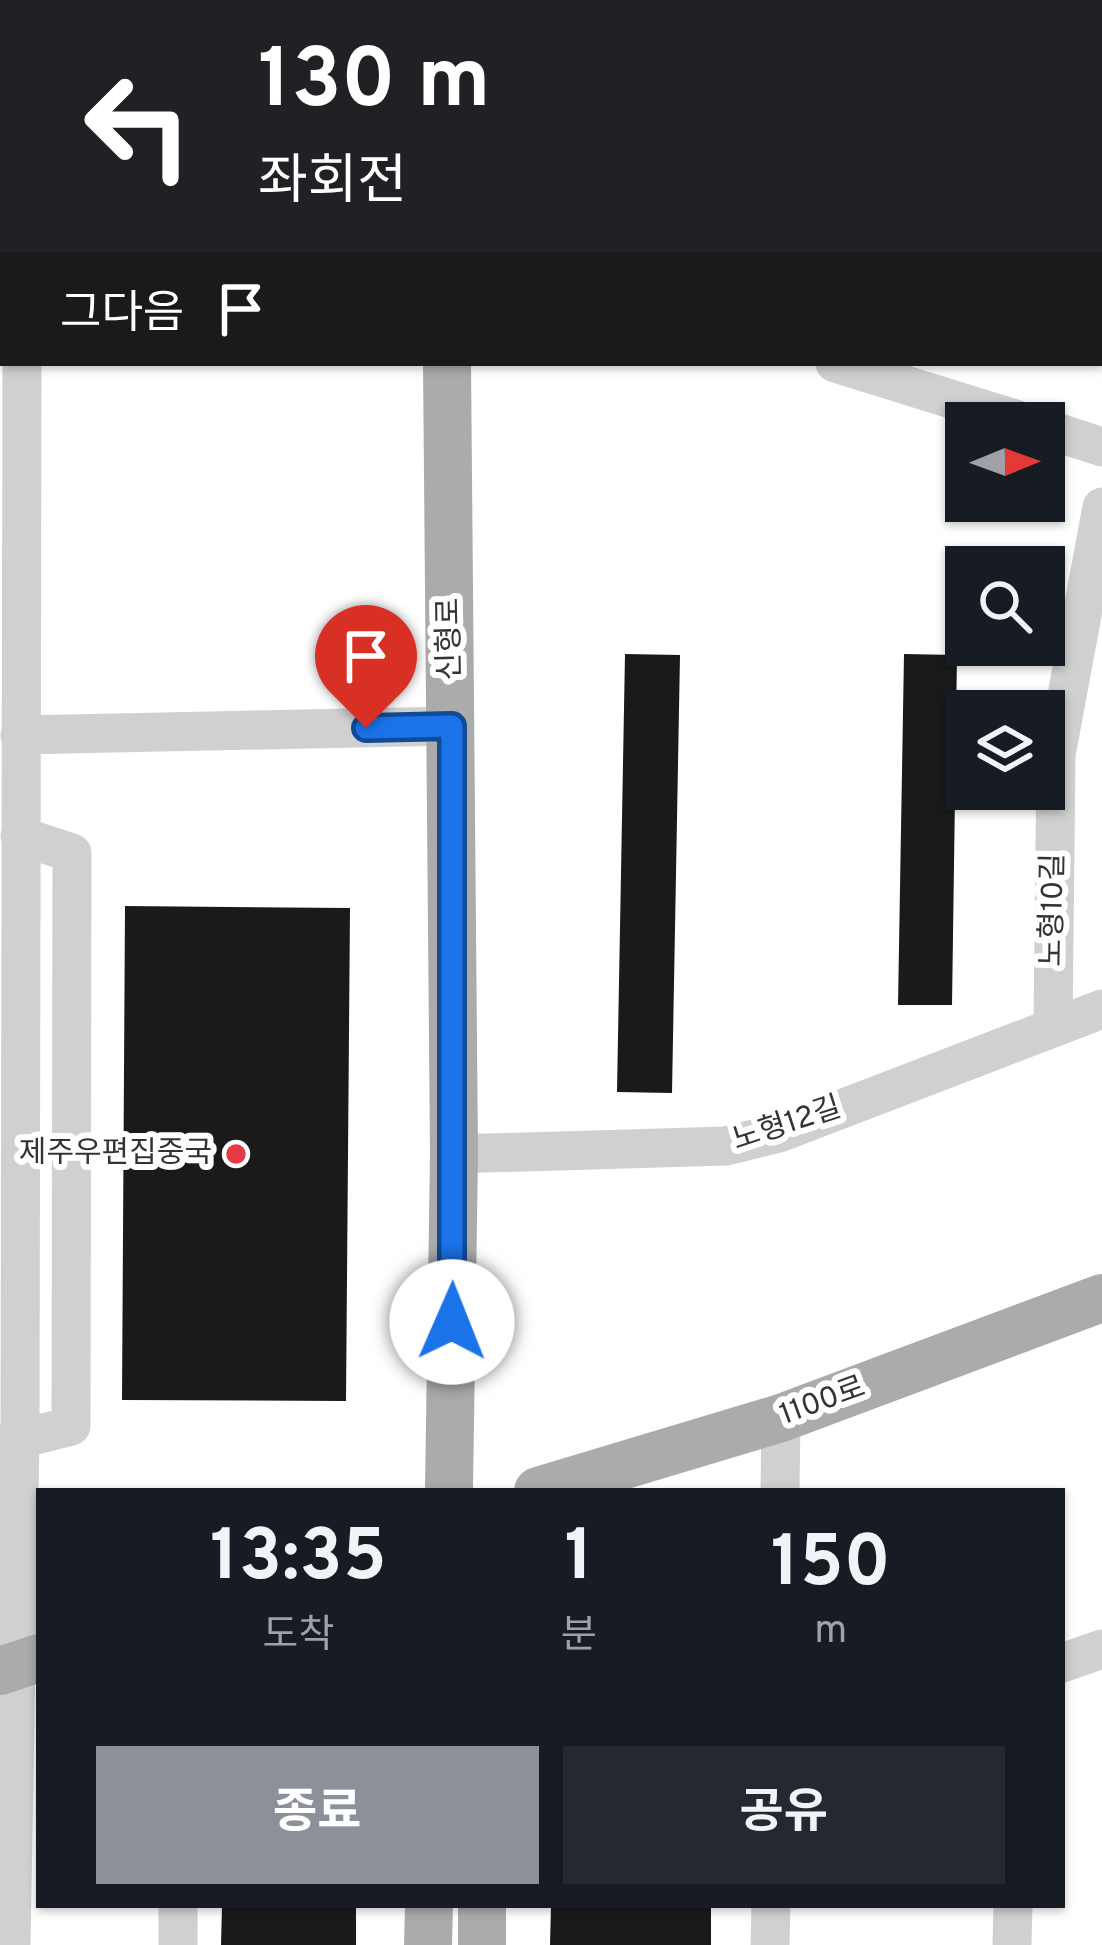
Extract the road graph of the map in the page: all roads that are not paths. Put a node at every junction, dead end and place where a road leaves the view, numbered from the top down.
1 (22, 366) edge
2 (447, 366) edge
3 (886, 370) edge
4 (972, 402) edge
5 (1065, 435) edge
6 (1102, 447) edge
7 (1102, 507) edge
8 (452, 726) junction
9 (20, 735) junction
10 (20, 836) junction
11 (1102, 1009) edge
12 (1052, 1028) junction
13 (454, 1154) junction
14 (1102, 1298) edge
15 (10, 1303) edge
16 (781, 1418) junction
17 (10, 1440) edge
18 (449, 1488) edge
19 (548, 1488) edge
20 (780, 1488) edge
21 (1102, 1649) edge
22 (1065, 1662) edge
23 (18, 1665) edge
24 (25, 1872) edge
25 (178, 1908) edge
26 (429, 1908) edge
27 (482, 1908) edge
28 (771, 1908) edge
29 (1013, 1908) edge
30 (11, 1945) edge
31 (178, 1945) edge
32 (428, 1945) edge
33 (482, 1945) edge
34 (770, 1945) edge
35 (1012, 1945) edge

1 - 9 street
2 - 8 main road, 신형로
3 - 4 street
5 - 6 street
7 - 12 street, 노형10길
8 - 9 street
8 - 13 main road, 신형로
9 - 10 street
10 - 15 street
10 - 17 street
11 - 12 street, 노형12길
12 - 13 street, 노형12길
13 - 18 main road, 신형로
14 - 16 main road, 1100로
15 - 17 street
16 - 19 main road, 1100로
16 - 20 street
17 - 23 street
21 - 22 street
23 - 24 street
24 - 30 street
25 - 31 street
26 - 32 main road
27 - 33 main road
28 - 34 street
29 - 35 street

